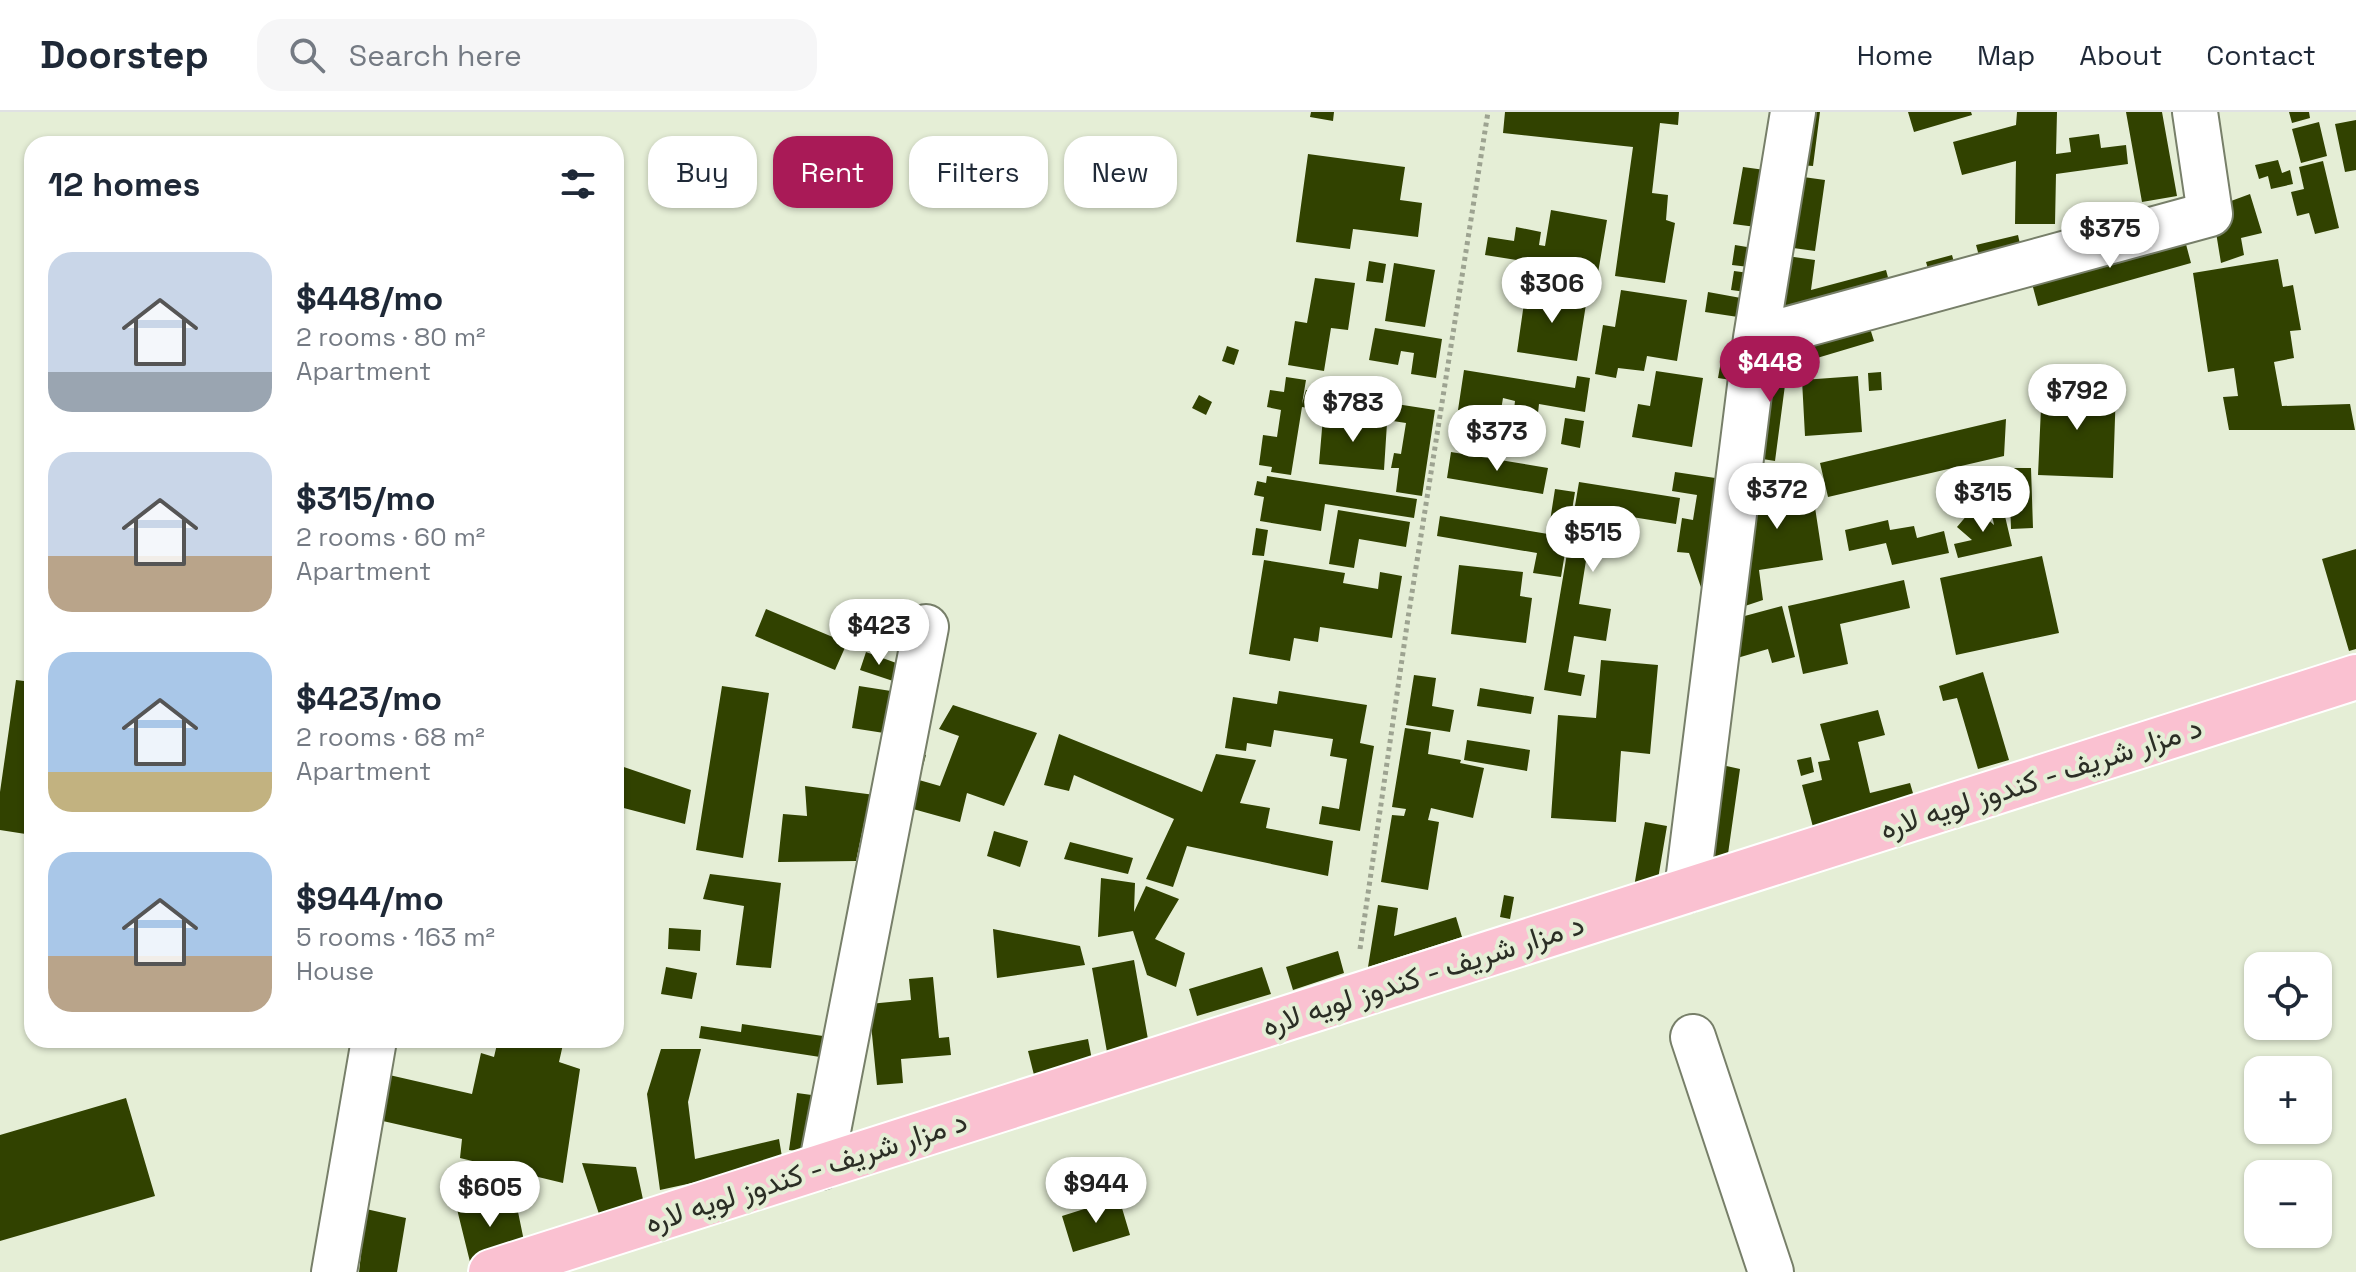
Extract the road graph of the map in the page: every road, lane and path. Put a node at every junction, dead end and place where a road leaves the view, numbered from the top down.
1 (1488, 112) edge
2 (1793, 112) edge
3 (2195, 112) edge
4 (1756, 338) junction
5 (926, 627) dead end
6 (2356, 677) edge
7 (1687, 890) junction
8 (1353, 998) junction
9 (1693, 1037) dead end
10 (373, 1048) edge
11 (821, 1167) junction
12 (334, 1272) edge
13 (491, 1272) edge
14 (1771, 1272) edge

1 - 8 path
2 - 4 street
3 - 4 street
4 - 7 street
5 - 11 street
6 - 7 main road, د مزار شریف - کندوز لویه لاره
7 - 8 main road, د مزار شریف - کندوز لویه لاره
8 - 11 main road, د مزار شریف - کندوز لویه لاره
9 - 14 street
10 - 12 street
11 - 13 main road, د مزار شریف - کندوز لویه لاره

